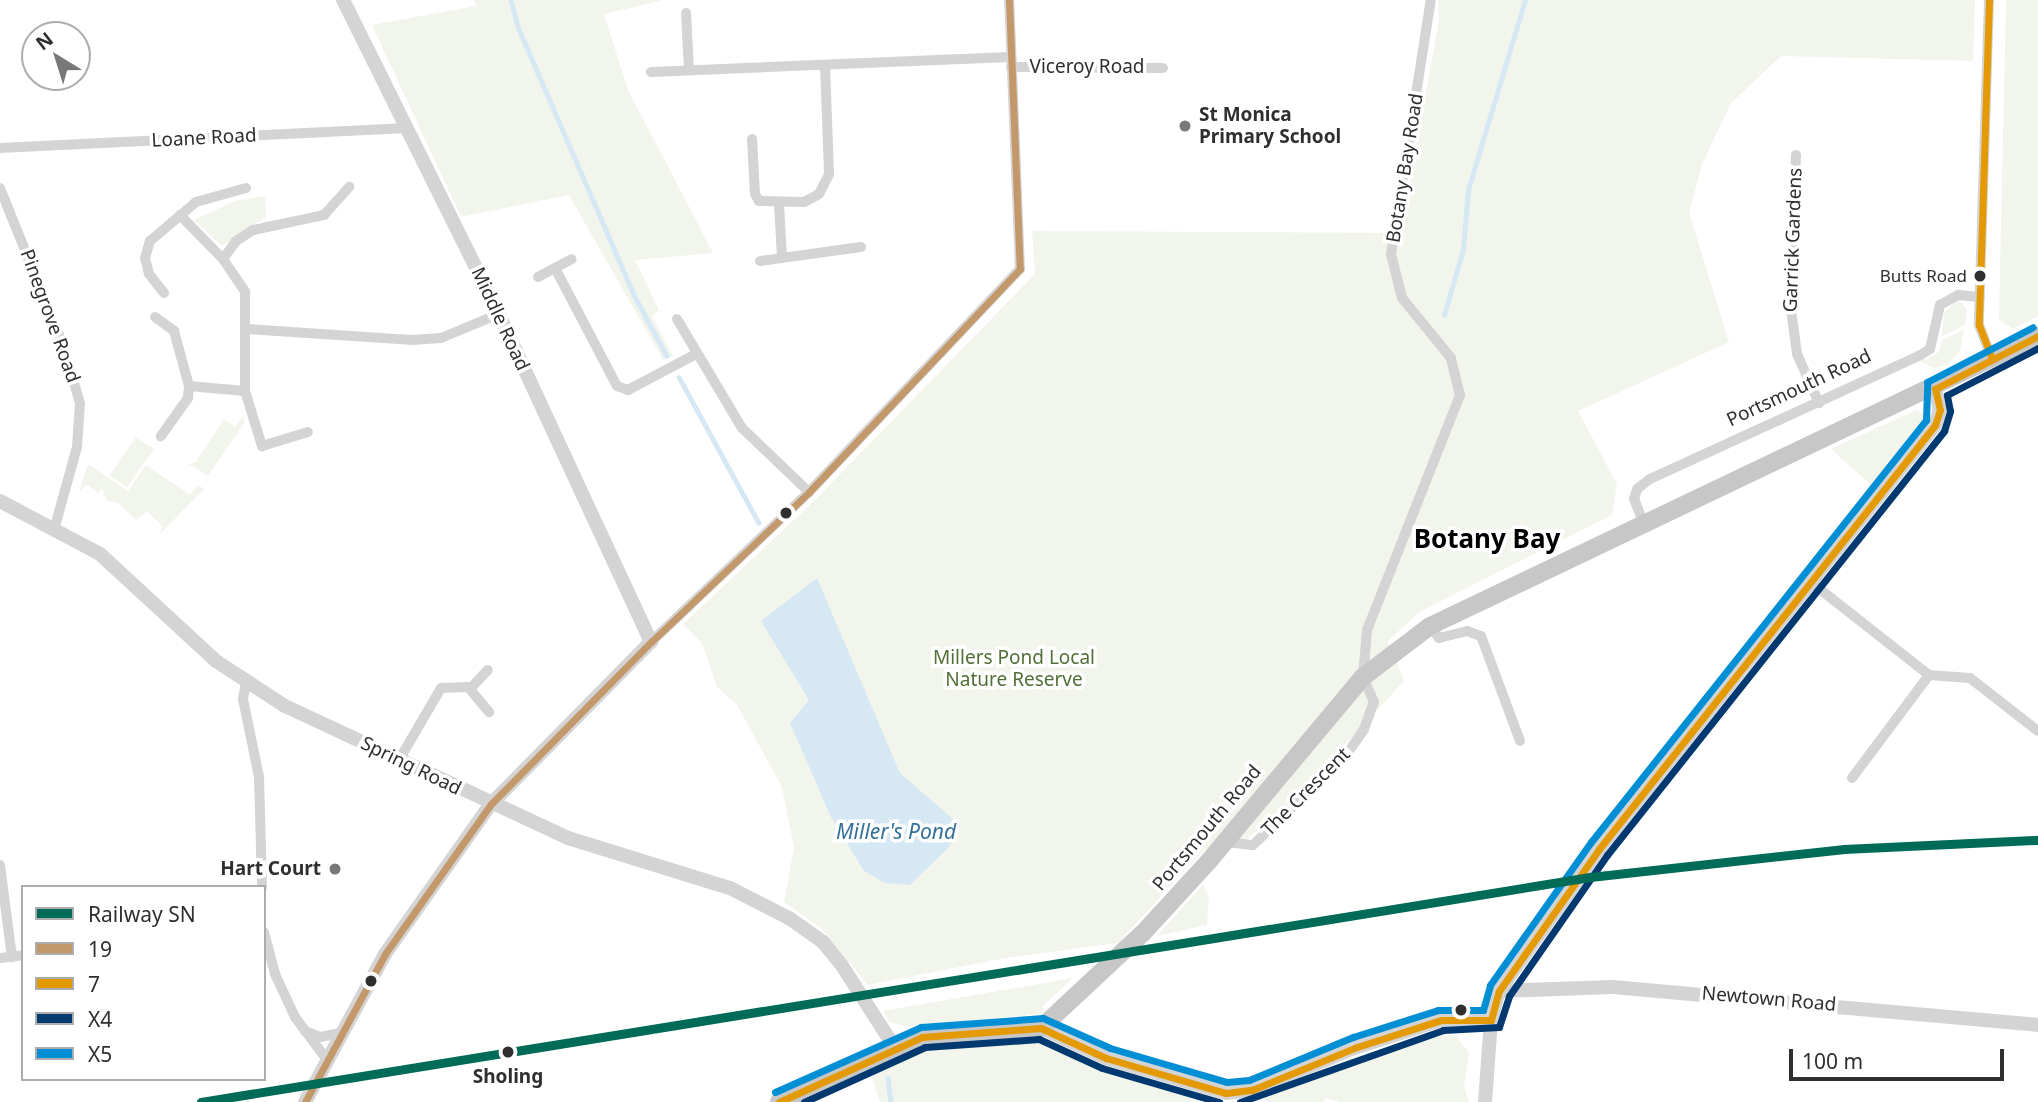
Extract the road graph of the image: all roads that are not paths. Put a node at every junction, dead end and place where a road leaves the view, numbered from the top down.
1 (343, 0) edge
2 (1009, 0) edge
3 (1431, 0) edge
4 (1989, 0) edge
5 (686, 13) dead end
6 (1010, 62) junction
7 (825, 65) junction
8 (1163, 68) dead end
9 (689, 70) junction
10 (651, 72) dead end
11 (408, 128) junction
12 (752, 139) dead end
13 (0, 148) edge
14 (1796, 155) dead end
15 (349, 187) dead end
16 (0, 188) edge
17 (246, 188) dead end
18 (779, 204) junction
19 (180, 215) junction
20 (861, 247) dead end
21 (782, 258) junction
22 (223, 259) junction
23 (572, 259) dead end
24 (760, 261) dead end
25 (555, 268) junction
26 (538, 276) dead end
27 (164, 293) dead end
28 (1980, 298) junction
29 (499, 314) junction
30 (155, 317) dead end
31 (677, 319) dead end
32 (247, 329) junction
33 (2038, 336) edge
34 (696, 354) junction
35 (1992, 356) junction
36 (189, 386) junction
37 (1935, 389) junction
38 (245, 391) junction
39 (1819, 403) junction
40 (308, 432) dead end
41 (161, 436) dead end
42 (809, 492) junction
43 (0, 501) edge
44 (1643, 522) junction
45 (54, 530) junction
46 (1812, 583) junction
47 (1430, 625) junction
48 (650, 642) junction
49 (488, 670) dead end
50 (1929, 675) junction
51 (1363, 677) junction
52 (246, 683) junction
53 (470, 689) junction
54 (489, 712) dead end
55 (2038, 731) edge
56 (1520, 741) dead end
57 (398, 761) junction
58 (1852, 778) dead end
59 (491, 804) junction
60 (1227, 842) junction
61 (0, 865) edge
62 (262, 885) edge
63 (266, 940) edge
64 (11, 957) edge
65 (1499, 990) junction
66 (1491, 1020) junction
67 (2038, 1025) edge
68 (1041, 1028) junction
69 (305, 1031) junction
70 (341, 1033) junction
71 (895, 1048) junction
72 (325, 1064) junction
73 (305, 1102) edge
74 (779, 1102) edge
75 (1485, 1102) edge

1 - 11 street, Middle Road
2 - 6 street
3 - 51 street, Botany Bay Road
4 - 28 street
5 - 9 street
6 - 7 street, Viceroy Road
6 - 8 street, Viceroy Road
6 - 42 street
7 - 9 street, Viceroy Road
7 - 18 street
9 - 10 street, Viceroy Road
11 - 13 street, Loane Road
11 - 29 street, Middle Road
12 - 18 street
14 - 39 street, Garrick Gardens
15 - 22 street
16 - 45 street, Pinegrove Road
17 - 19 street
18 - 21 street
19 - 22 street
19 - 27 street
20 - 21 street
21 - 24 street
22 - 32 street
23 - 25 street
25 - 26 street
25 - 34 street
28 - 35 street
28 - 39 street, Portsmouth Road
29 - 32 street
29 - 48 street, Middle Road
30 - 36 street
31 - 34 street
32 - 38 street
33 - 35 main road, Portsmouth Road
34 - 42 street
35 - 37 main road, Portsmouth Road
36 - 38 street
36 - 41 street
37 - 44 main road, Portsmouth Road
37 - 46 street
38 - 40 street
39 - 44 street, Portsmouth Road
42 - 48 street
43 - 45 street, Spring Road
44 - 47 main road, Portsmouth Road
45 - 52 street, Spring Road
46 - 50 street
46 - 65 street
47 - 51 main road, Portsmouth Road
47 - 56 street
48 - 59 street
49 - 53 street
50 - 55 street
50 - 58 street
51 - 60 main road, Portsmouth Road
51 - 60 street, The Crescent
52 - 57 street, Spring Road
52 - 62 street
53 - 54 street
53 - 57 street
57 - 59 street, Spring Road
59 - 70 street
59 - 71 street, Spring Road
60 - 68 main road, Portsmouth Road
61 - 64 street
63 - 69 street
65 - 66 street
65 - 67 street, Newtown Road
66 - 68 street
66 - 75 street
68 - 71 main road
69 - 70 street
69 - 72 street
70 - 72 street
71 - 74 main road
72 - 73 street

